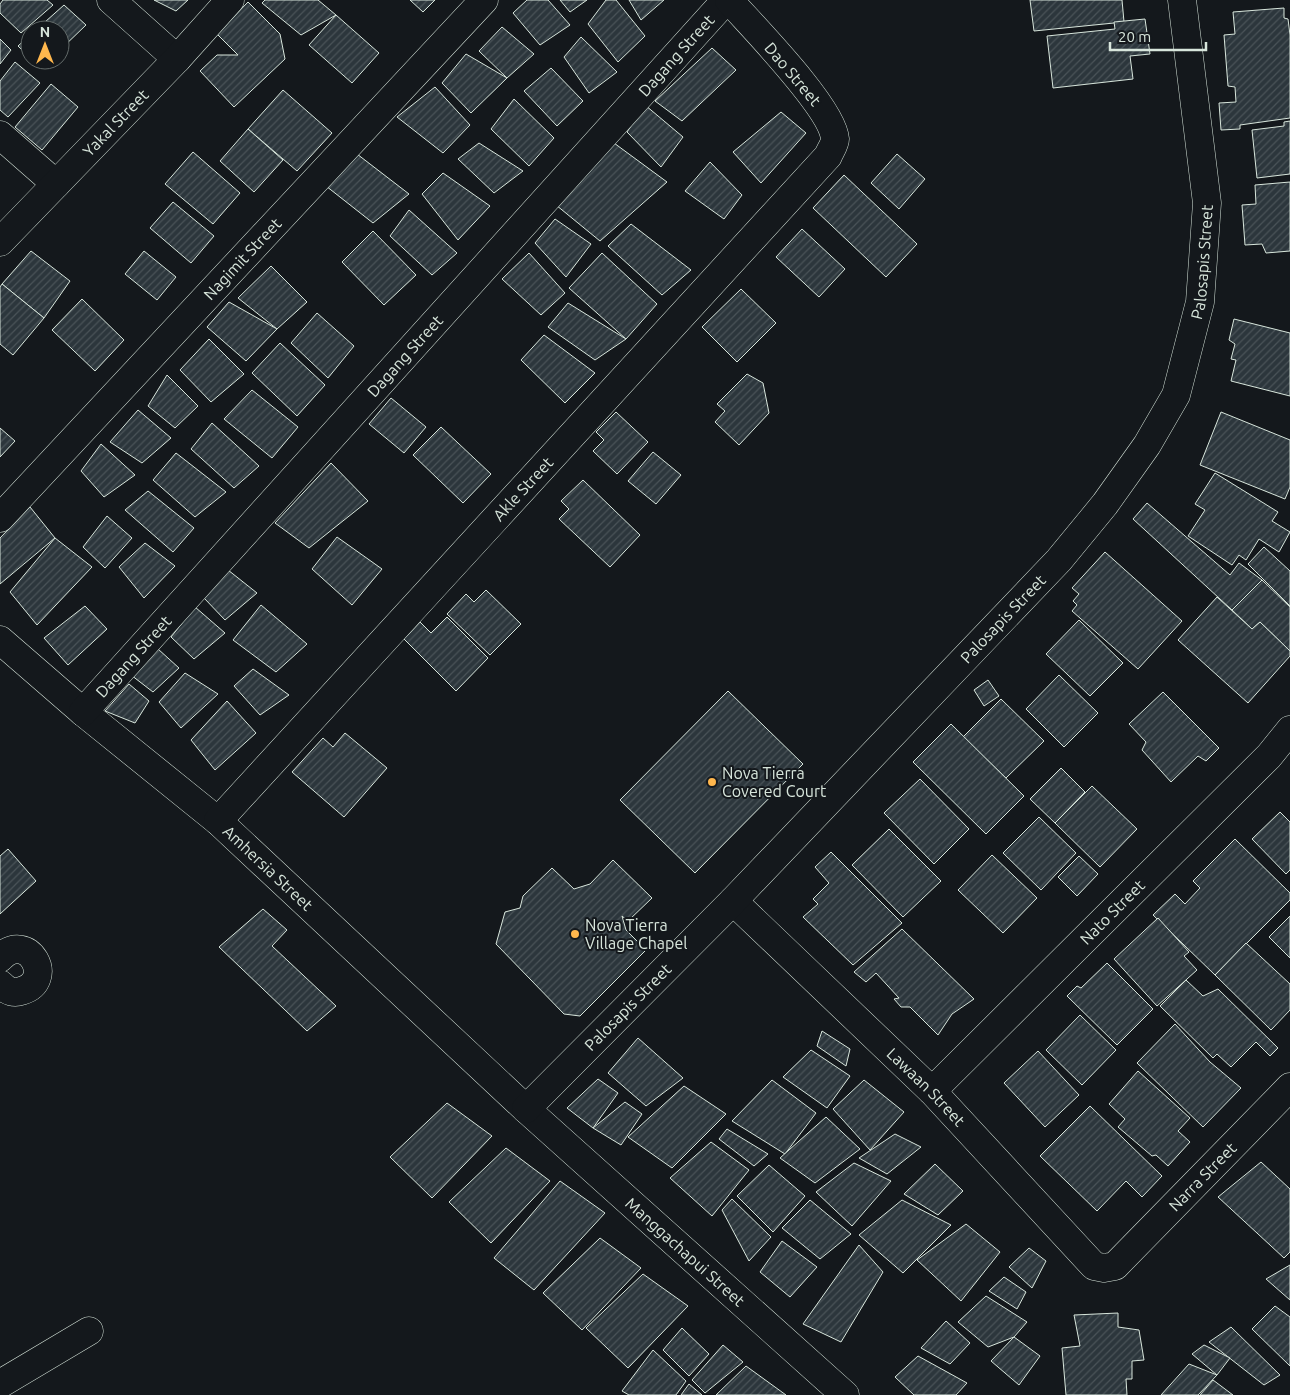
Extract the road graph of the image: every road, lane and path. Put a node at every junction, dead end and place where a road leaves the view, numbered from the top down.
1 (111, 0) edge
2 (230, 0) edge
3 (484, 0) edge
4 (727, 0) edge
5 (1182, 0) edge
6 (177, 59) junction
7 (0, 135) edge
8 (828, 156) joint
9 (56, 184) junction
10 (0, 242) edge
11 (0, 518) edge
12 (0, 640) edge
13 (83, 712) junction
14 (1290, 730) edge
15 (218, 821) junction
16 (733, 901) junction
17 (2, 952) edge
18 (0, 984) edge
19 (1290, 1087) edge
20 (932, 1091) junction
21 (526, 1109) junction
22 (1115, 1266) joint
23 (89, 1331) dead end
24 (0, 1384) edge
25 (845, 1395) edge

1 - 6 street
2 - 6 street, Yakal Street
3 - 11 street, Nagimit Street
4 - 8 street, Dao Street
4 - 13 street, Dagang Street
5 - 16 street, Palosapis Street
6 - 9 street, Yakal Street
7 - 9 street
8 - 15 street, Akle Street
9 - 10 street, Yakal Street
12 - 13 street, Amhersia Street
13 - 15 street, Amhersia Street
14 - 20 street, Nato Street
15 - 21 street, Amhersia Street
16 - 20 street, Lawaan Street
16 - 21 street, Palosapis Street
17 - 18 street
19 - 22 street, Narra Street
20 - 22 street, Lawaan Street
21 - 25 street, Manggachapui Street
23 - 24 street

